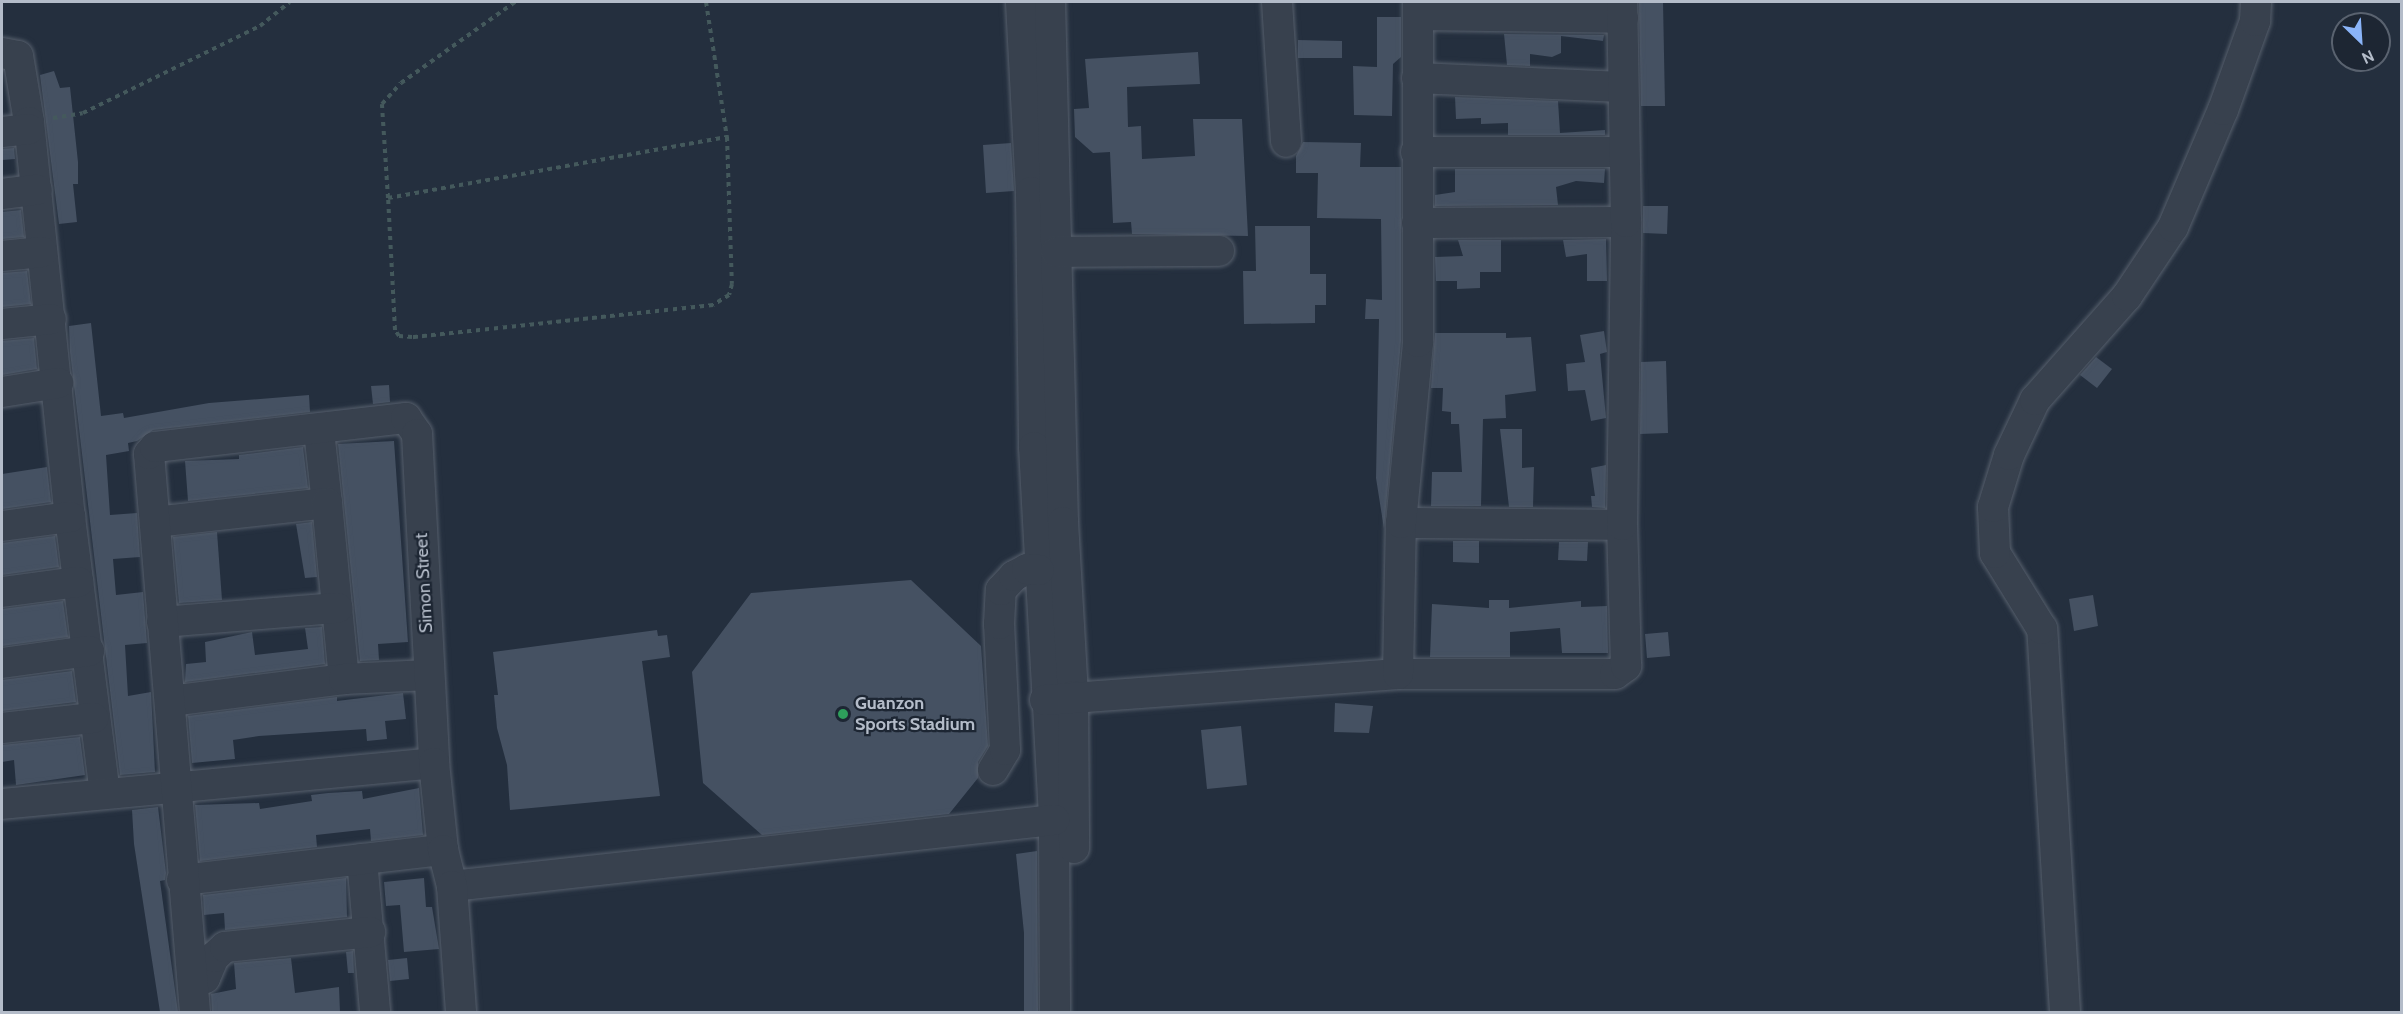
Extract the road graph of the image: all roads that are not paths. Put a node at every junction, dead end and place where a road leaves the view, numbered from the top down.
1 (1021, 2) edge
2 (1050, 2) edge
3 (1276, 2) edge
4 (2256, 2) edge
5 (1418, 8) edge
6 (1623, 10) edge
7 (2, 53) edge
8 (1417, 78) junction
9 (1622, 87) junction
10 (15, 130) edge
11 (1286, 142) dead end
12 (1416, 152) junction
13 (1624, 152) junction
14 (37, 190) junction
15 (2, 194) edge
16 (1626, 222) junction
17 (1417, 224) junction
18 (1219, 251) dead end
19 (42, 252) junction
20 (1056, 252) junction
21 (2, 256) edge
22 (51, 319) junction
23 (2, 324) edge
24 (58, 383) junction
25 (2, 392) edge
26 (319, 431) junction
27 (327, 503) junction
28 (70, 517) junction
29 (155, 522) junction
30 (1401, 523) junction
31 (1622, 525) junction
32 (2, 526) edge
33 (1039, 570) junction
34 (78, 582) junction
35 (2, 592) edge
36 (337, 608) junction
37 (162, 622) junction
38 (89, 651) junction
39 (2, 663) edge
40 (1398, 674) junction
41 (429, 675) junction
42 (344, 679) junction
43 (1059, 698) junction
44 (170, 701) junction
45 (93, 718) junction
46 (2, 728) edge
47 (434, 763) junction
48 (993, 770) dead end
49 (177, 789) junction
50 (105, 793) junction
51 (2, 804) edge
52 (1054, 820) junction
53 (443, 850) junction
54 (362, 859) junction
55 (182, 880) junction
56 (452, 886) junction
57 (370, 932) junction
58 (193, 980) junction
59 (195, 1012) edge
60 (375, 1012) edge
61 (460, 1012) edge
62 (1055, 1012) edge
63 (1075, 1012) edge
64 (2065, 1012) edge

1 - 33 street
2 - 20 street
3 - 11 street
4 - 64 street
5 - 6 street
5 - 8 street
6 - 9 street
7 - 10 street
8 - 9 street
8 - 12 street
9 - 13 street
10 - 14 street
12 - 13 street
12 - 17 street
13 - 16 street
14 - 15 street
14 - 19 street
16 - 17 street
16 - 31 street
17 - 30 street
18 - 20 street
19 - 21 street
19 - 22 street
20 - 43 street
22 - 23 street
22 - 24 street
24 - 25 street
24 - 28 street
26 - 27 street
26 - 29 street, Simon Street
26 - 41 street, Simon Street
27 - 29 street
27 - 36 street
28 - 32 street
28 - 34 street
29 - 37 street
30 - 31 street
30 - 40 street
31 - 40 street
33 - 43 street
33 - 48 street
34 - 35 street
34 - 38 street
36 - 37 street
36 - 42 street
37 - 44 street
38 - 39 street
38 - 45 street
40 - 43 street
41 - 42 street
41 - 47 street, Simon Street
42 - 44 street
43 - 52 street
43 - 63 street
44 - 49 street
45 - 46 street
45 - 50 street
47 - 49 street
47 - 53 street, Simon Street
49 - 50 street
49 - 55 street
50 - 51 street
52 - 56 street
52 - 62 street
53 - 54 street
53 - 56 street, Simon Street
54 - 55 street
54 - 57 street
55 - 58 street
56 - 61 street, Simon Street
57 - 58 street
57 - 60 street
58 - 59 street

